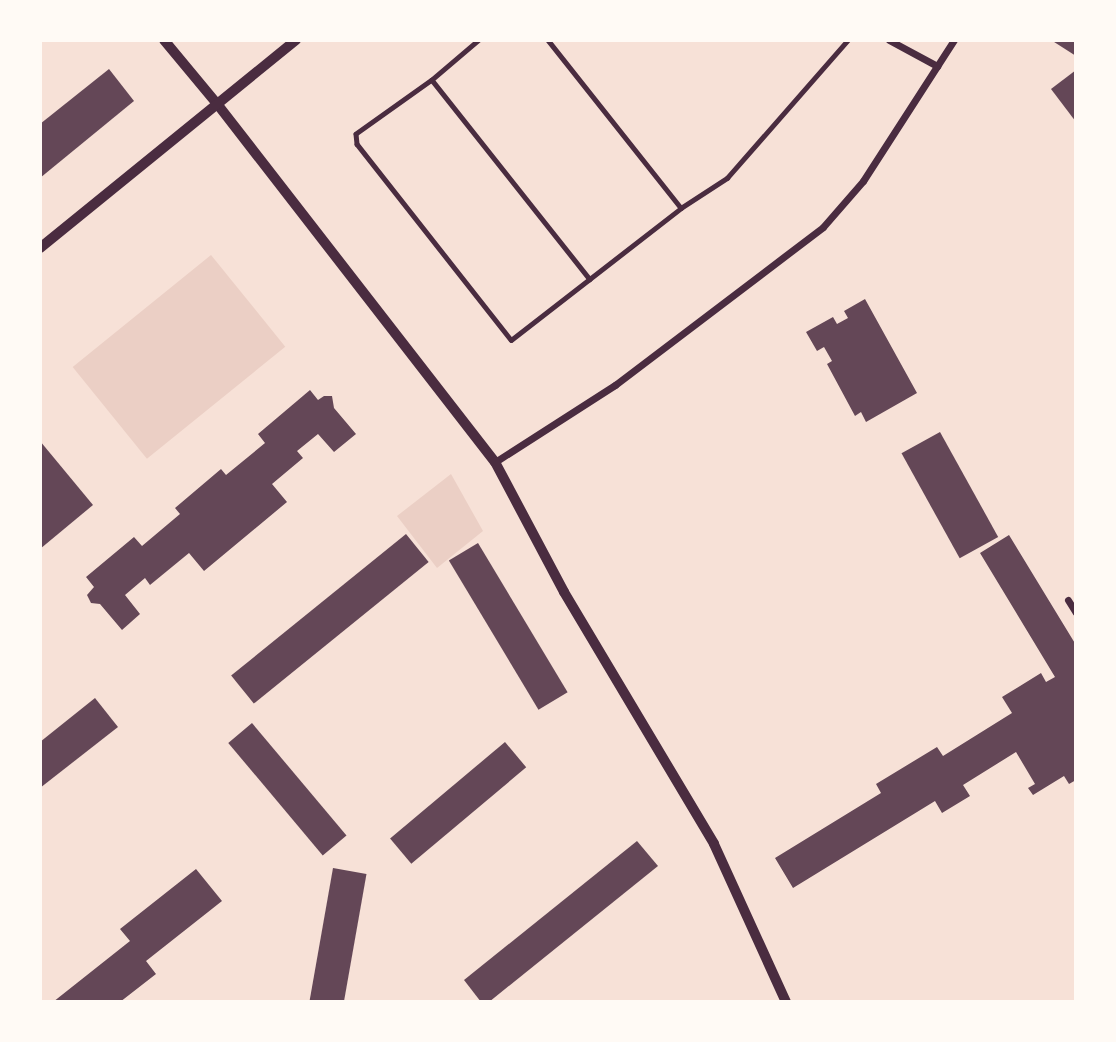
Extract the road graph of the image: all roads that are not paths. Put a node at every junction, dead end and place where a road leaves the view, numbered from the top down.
1 (164, 40) edge
2 (296, 40) edge
3 (479, 40) edge
4 (548, 40) edge
5 (848, 40) edge
6 (889, 40) edge
7 (954, 40) edge
8 (937, 66) junction
9 (432, 80) junction
10 (218, 105) junction
11 (681, 208) junction
12 (40, 248) edge
13 (590, 279) junction
14 (495, 462) junction
15 (1068, 600) dead end
16 (1076, 613) edge
17 (786, 1002) edge

1 - 10 street
2 - 10 street
3 - 9 lane
4 - 11 lane
5 - 11 lane
6 - 8 street
7 - 8 street
8 - 14 street
9 - 13 lane
9 - 13 lane
10 - 12 street
10 - 14 street
11 - 13 lane
14 - 17 street
15 - 16 street

